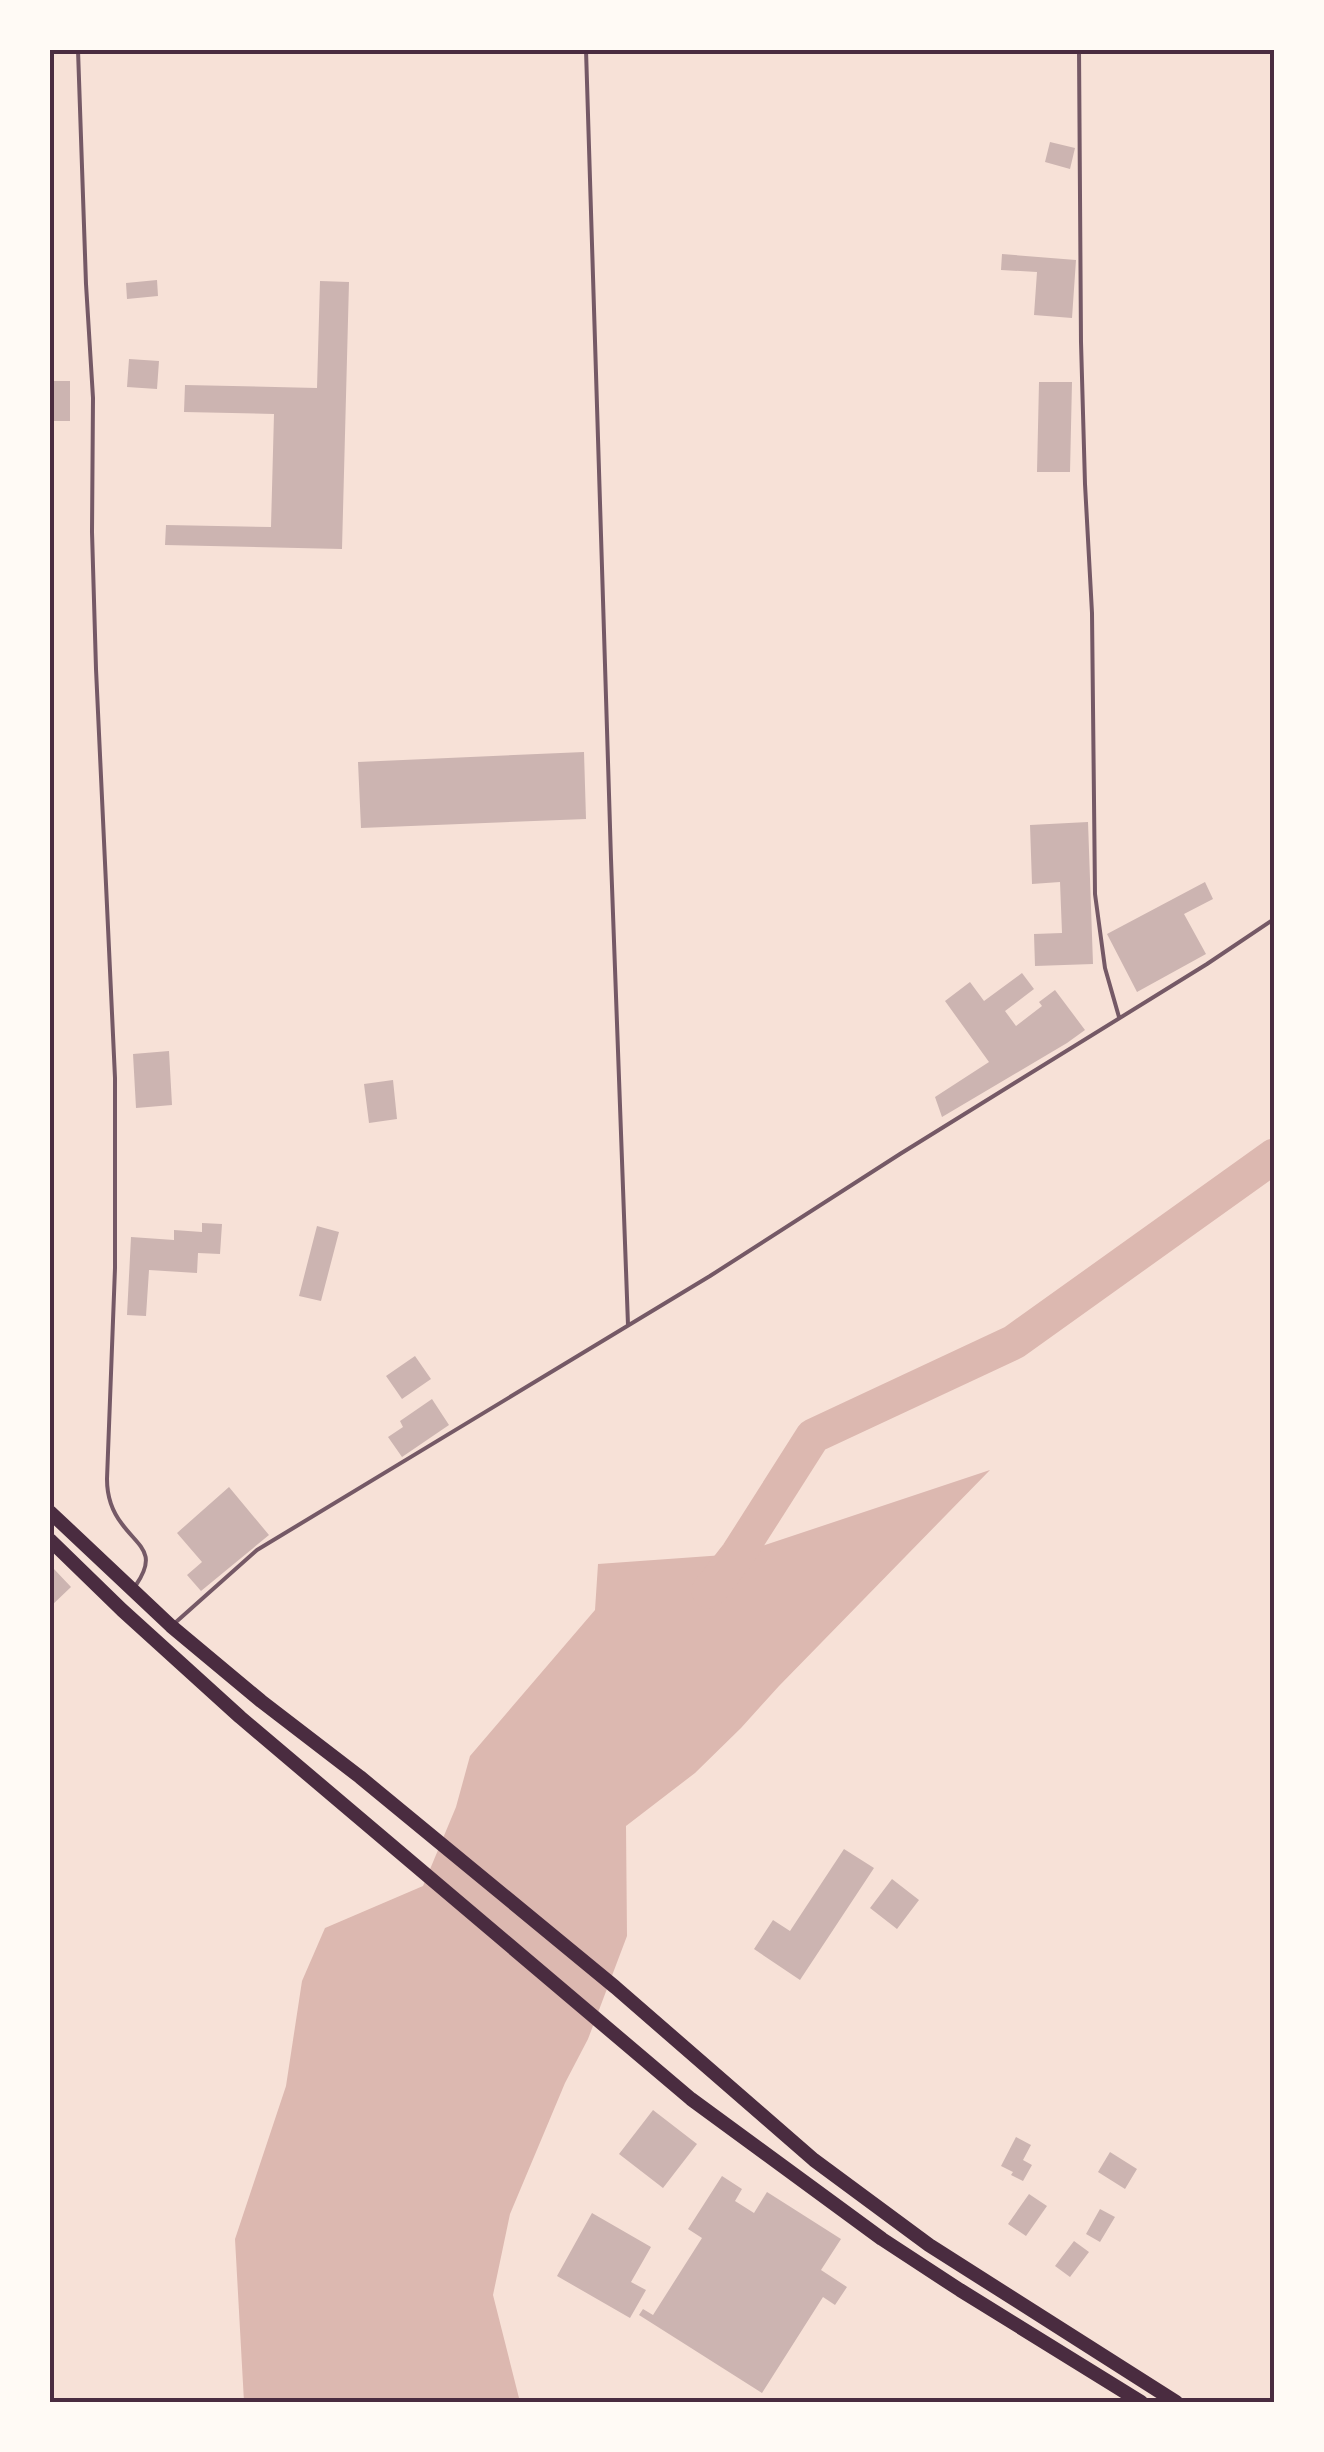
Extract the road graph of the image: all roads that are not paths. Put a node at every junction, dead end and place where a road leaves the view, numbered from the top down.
1 (78, 50) edge
2 (586, 50) edge
3 (1079, 50) edge
4 (1274, 919) edge
5 (1119, 1018) junction
6 (628, 1325) junction
7 (50, 1512) edge
8 (50, 1540) edge
9 (134, 1588) junction
10 (171, 1626) junction
11 (1140, 2402) edge
12 (1176, 2402) edge

1 - 9 lane
2 - 6 lane
3 - 5 lane
4 - 5 lane
5 - 6 lane
6 - 10 lane
7 - 9 highway
8 - 11 highway
9 - 10 highway
10 - 12 highway

